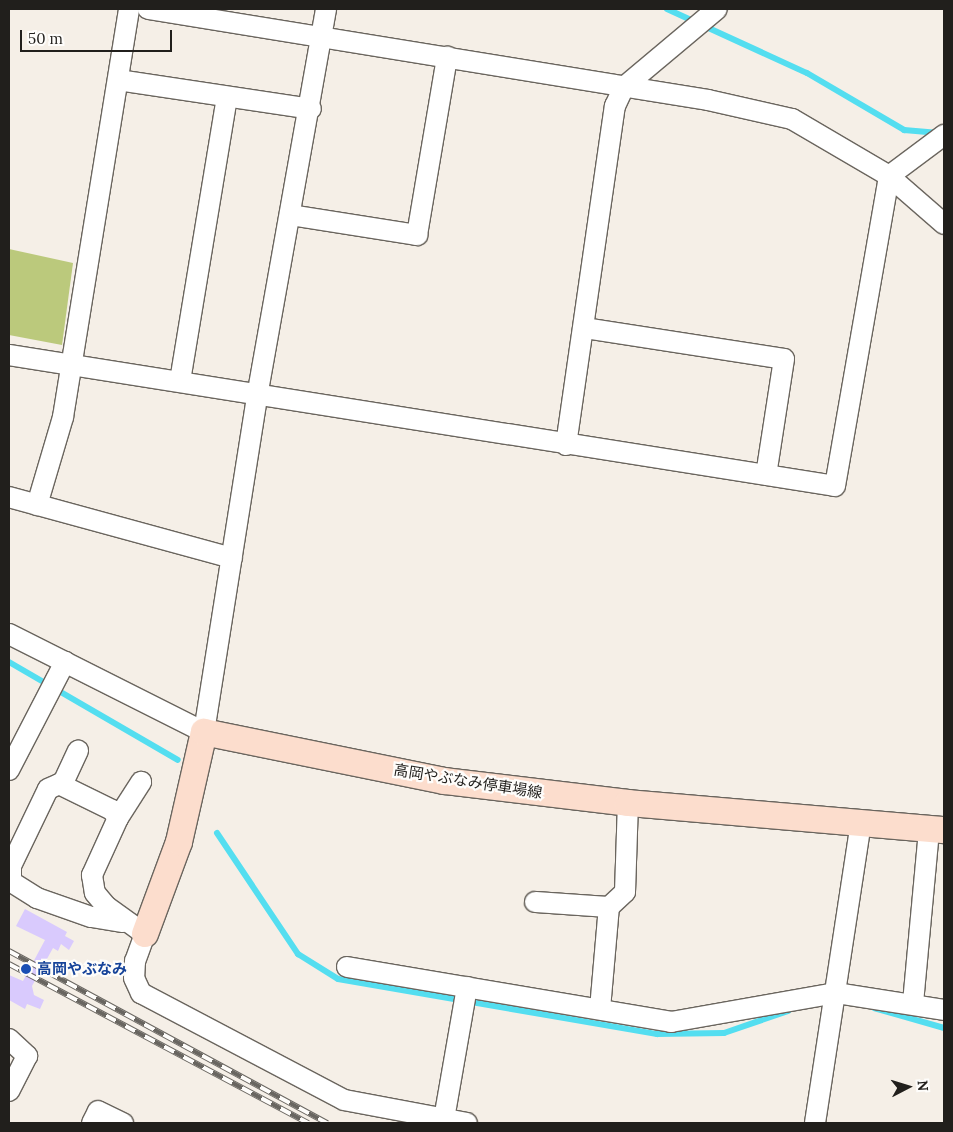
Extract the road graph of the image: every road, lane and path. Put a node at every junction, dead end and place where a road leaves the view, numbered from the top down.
1 (129, 9) edge
2 (148, 9) edge
3 (326, 9) edge
4 (714, 12) edge
5 (238, 17) edge
6 (321, 35) junction
7 (447, 57) junction
8 (118, 80) junction
9 (624, 87) junction
10 (228, 97) junction
11 (311, 109) junction
12 (940, 138) edge
13 (889, 176) junction
14 (290, 215) junction
15 (944, 224) edge
16 (584, 328) junction
17 (9, 356) edge
18 (71, 365) junction
19 (180, 381) junction
20 (258, 391) junction
21 (566, 445) junction
22 (766, 475) junction
23 (9, 497) edge
24 (37, 505) junction
25 (232, 558) junction
26 (9, 634) edge
27 (62, 668) junction
28 (204, 732) junction
29 (78, 751) dead end
30 (9, 770) edge
31 (141, 782) dead end
32 (62, 785) junction
33 (628, 803) junction
34 (118, 818) junction
35 (861, 823) junction
36 (936, 830) edge
37 (10, 866) edge
38 (535, 902) dead end
39 (609, 907) junction
40 (134, 928) junction
41 (347, 967) dead end
42 (467, 987) junction
43 (836, 993) junction
44 (913, 1003) junction
45 (600, 1009) junction
46 (944, 1010) edge
47 (9, 1039) edge
48 (9, 1091) edge
49 (444, 1119) junction
50 (92, 1123) edge
51 (122, 1123) edge
52 (467, 1123) edge
53 (815, 1123) edge

1 - 8 street
2 - 5 street
3 - 6 street
4 - 9 street
5 - 6 street
6 - 7 street
6 - 11 street
7 - 9 street
7 - 14 street
8 - 10 street
8 - 18 street
9 - 13 street
9 - 16 street
10 - 11 street
10 - 19 street
11 - 14 street
12 - 13 street
13 - 15 street
13 - 22 street
14 - 20 street
16 - 21 street
16 - 22 street
17 - 18 street
18 - 19 street
18 - 24 street
19 - 20 street
20 - 21 street
20 - 25 street
21 - 22 street
23 - 24 street
24 - 25 street
25 - 28 street
26 - 27 street
27 - 28 street
27 - 30 street
28 - 33 main road, 高岡やぶなみ停車場線
28 - 40 main road
29 - 32 street
31 - 34 street
32 - 34 street
32 - 37 street
33 - 35 main road, 高岡やぶなみ停車場線
33 - 39 street
34 - 40 street
35 - 36 main road, 高岡やぶなみ停車場線
35 - 43 street
36 - 44 street
37 - 40 street
38 - 39 street
39 - 45 street
40 - 49 street
41 - 42 street
42 - 45 street
42 - 49 street
43 - 44 street
43 - 45 street
43 - 53 street
44 - 46 street
47 - 48 street
49 - 52 street
50 - 51 street

